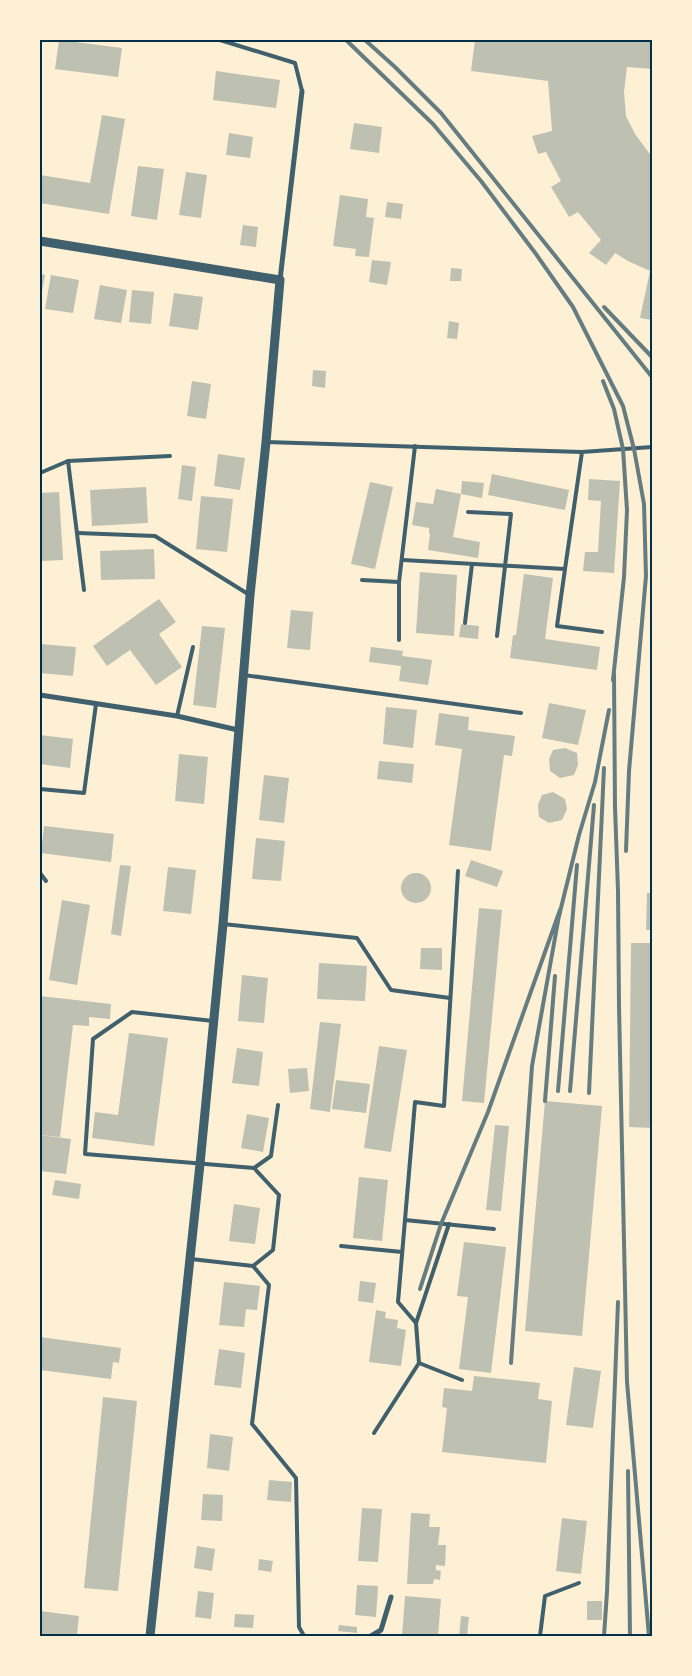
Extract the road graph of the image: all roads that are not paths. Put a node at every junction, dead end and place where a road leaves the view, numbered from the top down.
1 (220, 40) edge
2 (302, 91) joint
3 (40, 241) edge
4 (280, 280) junction
5 (266, 442) junction
6 (415, 446) junction
7 (652, 448) edge
8 (582, 452) junction
9 (170, 456) dead end
10 (68, 461) junction
11 (40, 473) edge
12 (468, 512) dead end
13 (78, 533) junction
14 (403, 560) junction
15 (472, 564) junction
16 (505, 566) junction
17 (565, 569) junction
18 (362, 580) dead end
19 (399, 582) junction
20 (84, 590) dead end
21 (250, 595) junction
22 (465, 623) dead end
23 (602, 632) dead end
24 (497, 636) dead end
25 (399, 640) dead end
26 (193, 647) dead end
27 (244, 675) junction
28 (40, 695) edge
29 (96, 704) junction
30 (521, 713) dead end
31 (177, 716) junction
32 (238, 730) junction
33 (40, 789) edge
34 (458, 872) dead end
35 (40, 873) edge
36 (46, 881) dead end
37 (223, 924) junction
38 (450, 998) junction
39 (213, 1021) junction
40 (278, 1105) dead end
41 (200, 1164) junction
42 (254, 1168) junction
43 (405, 1220) junction
44 (449, 1224) junction
45 (494, 1229) dead end
46 (341, 1246) dead end
47 (402, 1252) junction
48 (190, 1259) junction
49 (253, 1266) junction
50 (416, 1323) junction
51 (419, 1364) junction
52 (462, 1380) dead end
53 (374, 1433) dead end
54 (579, 1583) dead end
55 (391, 1598) dead end
56 (150, 1636) edge
57 (304, 1636) edge
58 (371, 1636) edge
59 (540, 1636) edge

1 - 2 lane
2 - 4 street
3 - 4 street
4 - 5 street
5 - 6 lane
5 - 21 street
6 - 8 lane
6 - 14 lane
7 - 8 lane
8 - 17 lane
9 - 10 lane
10 - 11 lane
10 - 13 lane
12 - 16 lane
13 - 20 lane
13 - 21 lane
14 - 15 lane
14 - 19 lane
15 - 16 lane
15 - 22 lane
16 - 17 lane
16 - 24 lane
17 - 23 lane
18 - 19 lane
19 - 25 lane
21 - 27 street
26 - 31 lane
27 - 30 lane
27 - 32 street
28 - 29 street
29 - 31 street
29 - 33 lane
31 - 32 street
32 - 37 street
34 - 38 lane
35 - 36 lane
37 - 38 lane
37 - 39 street
38 - 43 lane
39 - 41 street
39 - 41 lane
40 - 42 lane
41 - 42 lane
41 - 48 street
42 - 49 lane
43 - 44 lane
43 - 47 lane
44 - 45 lane
44 - 50 lane
46 - 47 lane
47 - 50 lane
48 - 49 lane
48 - 56 street
49 - 57 lane
50 - 51 lane
51 - 52 lane
51 - 53 lane
54 - 59 lane
55 - 58 street

